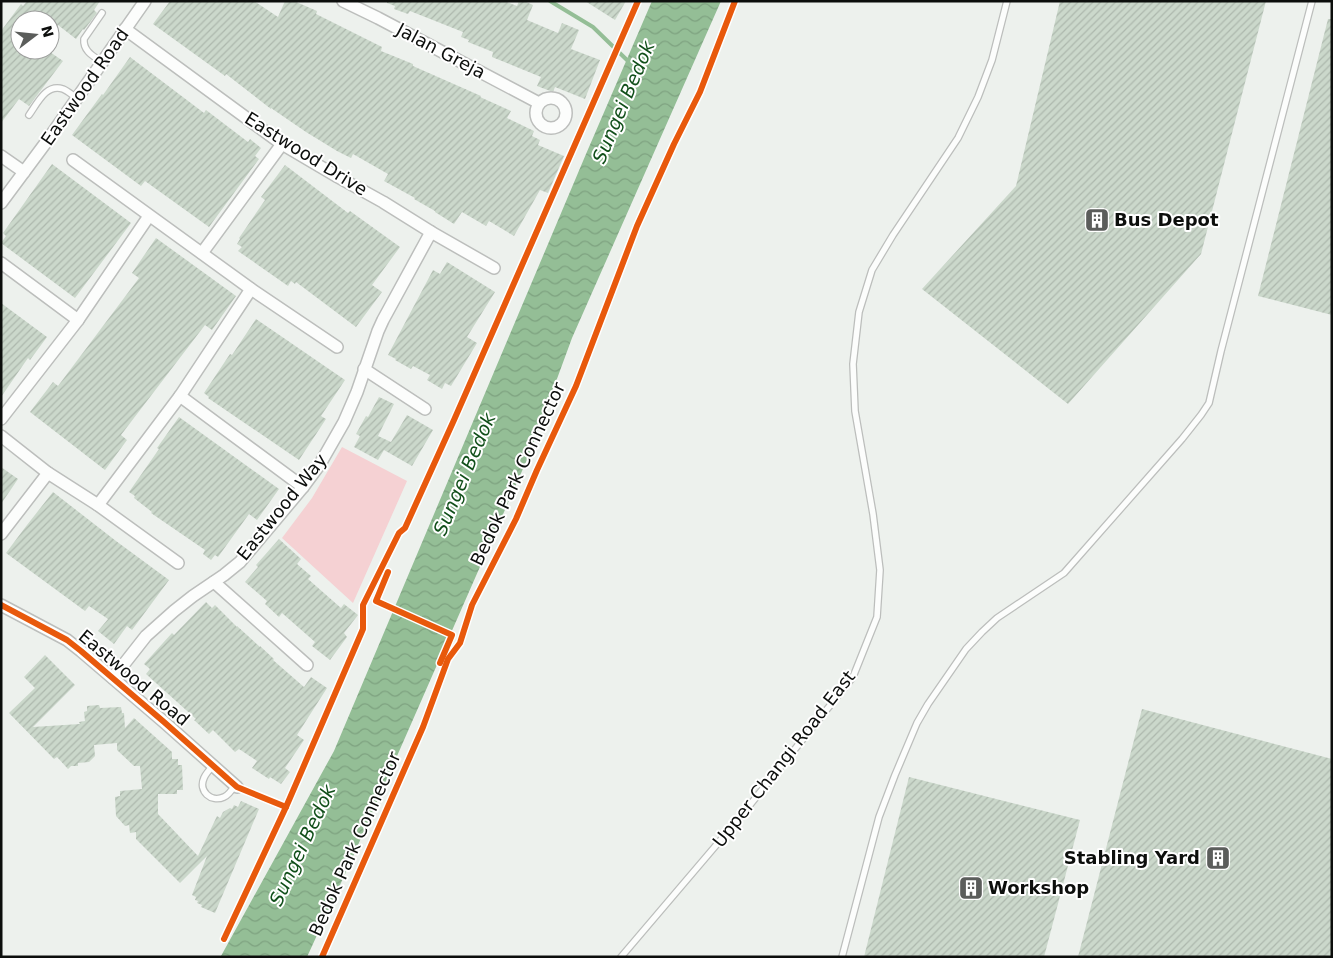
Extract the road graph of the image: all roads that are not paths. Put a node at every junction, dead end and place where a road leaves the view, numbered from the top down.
1 (145, 1) edge
2 (343, 1) edge
3 (1007, 1) edge
4 (1312, 1) edge
5 (102, 13) dead end
6 (125, 29) junction
7 (102, 62) junction
8 (77, 98) junction
9 (539, 103) dead end
10 (29, 115) dead end
11 (282, 144) junction
12 (1, 156) edge
13 (73, 160) dead end
14 (24, 172) junction
15 (1, 202) edge
16 (149, 216) junction
17 (431, 232) junction
18 (202, 253) junction
19 (1, 263) edge
20 (494, 268) dead end
21 (251, 289) junction
22 (78, 320) junction
23 (337, 347) dead end
24 (364, 369) junction
25 (180, 396) junction
26 (425, 409) dead end
27 (1, 418) edge
28 (1, 436) edge
29 (48, 473) junction
30 (303, 487) junction
31 (98, 505) junction
32 (1, 534) edge
33 (178, 562) dead end
34 (214, 582) junction
35 (1, 605) edge
36 (307, 665) dead end
37 (113, 678) junction
38 (214, 766) junction
39 (236, 786) joint
40 (621, 957) edge
41 (842, 957) edge

1 - 6 street, Eastwood Road
2 - 9 street, Jalan Greja
3 - 40 lane, Upper Changi Road East
4 - 41 lane
5 - 7 lane
6 - 7 street, Eastwood Road
6 - 11 street, Eastwood Drive
7 - 8 street, Eastwood Road
8 - 10 lane
8 - 14 street, Eastwood Road
11 - 17 street, Eastwood Drive
11 - 18 street
12 - 14 street
13 - 16 street
14 - 15 street, Eastwood Road
16 - 18 street
16 - 22 street
17 - 20 street, Eastwood Drive
17 - 24 street, Eastwood Way
18 - 21 street
19 - 22 street
21 - 23 street
21 - 25 street
22 - 27 street
24 - 26 street
24 - 30 street, Eastwood Way
25 - 30 street
25 - 31 street
28 - 29 street
29 - 31 street
29 - 32 street
30 - 34 street, Eastwood Way
31 - 33 street
34 - 36 street
34 - 37 street, Eastwood Way
35 - 37 street, Eastwood Road
37 - 38 street, Eastwood Road
38 - 39 street, Eastwood Road
38 - 39 lane

